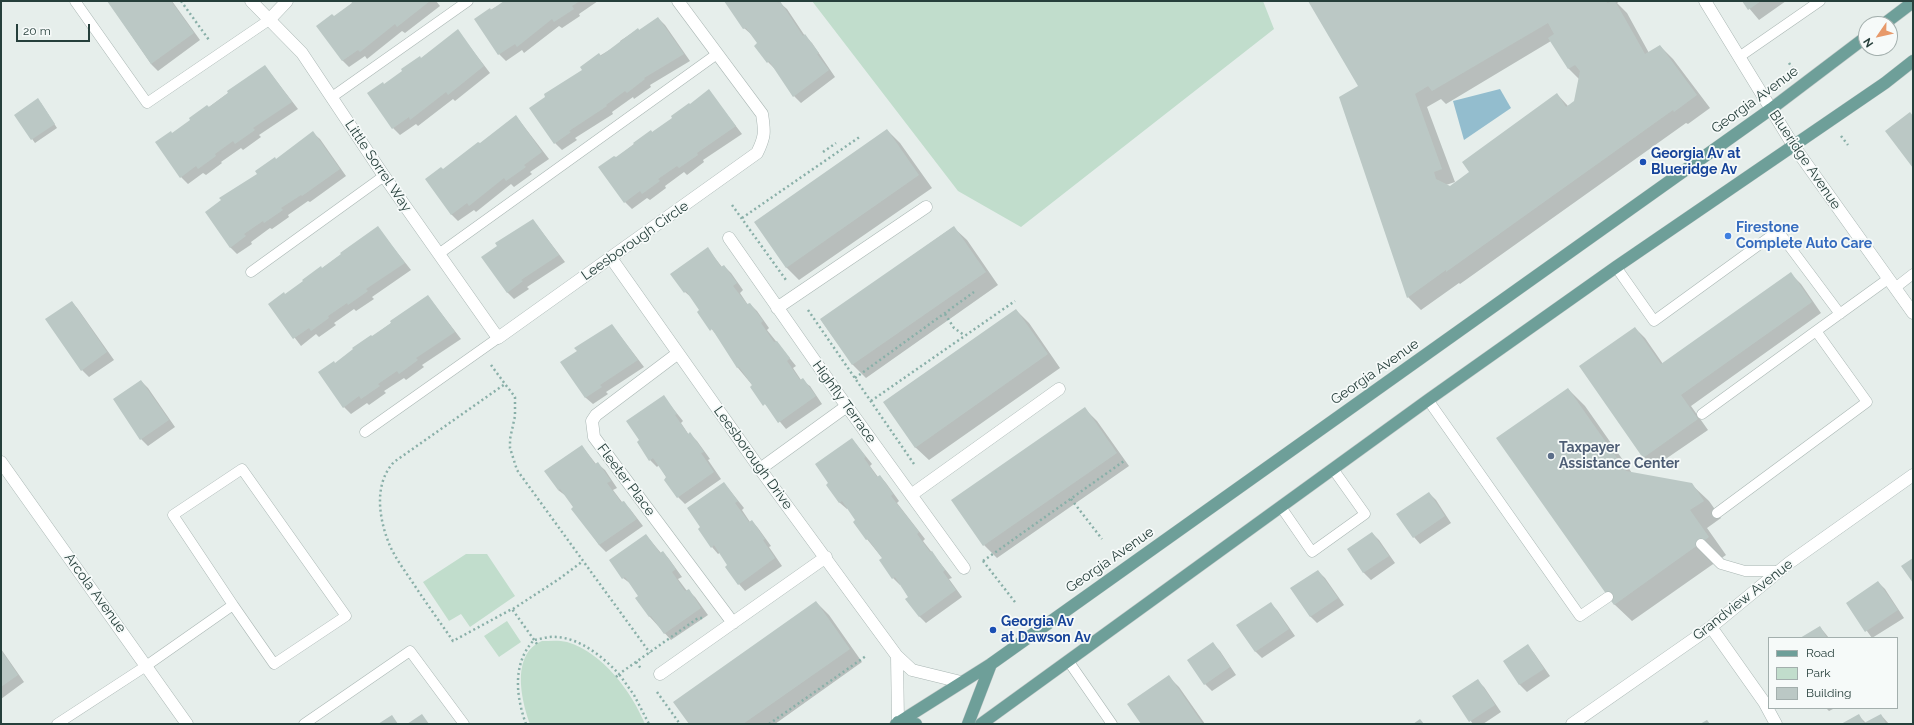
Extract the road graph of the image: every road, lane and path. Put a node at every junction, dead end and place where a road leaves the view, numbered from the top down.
1 (74, 1) edge
2 (181, 1) edge
3 (250, 1) edge
4 (287, 1) edge
5 (468, 1) edge
6 (678, 1) edge
7 (1705, 1) edge
8 (1820, 1) edge
9 (1913, 2) edge
10 (1895, 16) edge
11 (270, 20) junction
12 (210, 41) dead end
13 (1858, 43) edge
14 (718, 54) junction
15 (1739, 57) junction
16 (1913, 61) edge
17 (332, 98) junction
18 (1771, 109) junction
19 (861, 136) dead end
20 (836, 143) dead end
21 (1793, 145) junction
22 (823, 152) dead end
23 (384, 176) junction
24 (732, 205) dead end
25 (926, 207) dead end
26 (742, 218) junction
27 (729, 238) dead end
28 (440, 253) junction
29 (611, 258) junction
30 (1616, 267) junction
31 (251, 272) dead end
32 (1913, 274) edge
33 (788, 282) dead end
34 (1892, 284) junction
35 (974, 292) dead end
36 (1015, 301) dead end
37 (777, 308) junction
38 (806, 308) dead end
39 (1913, 313) edge
40 (944, 314) junction
41 (1840, 314) junction
42 (1816, 331) junction
43 (964, 336) junction
44 (498, 338) junction
45 (678, 354) junction
46 (490, 363) dead end
47 (855, 378) junction
48 (505, 384) junction
49 (1059, 389) dead end
50 (1428, 400) junction
51 (871, 401) junction
52 (847, 406) junction
53 (1702, 414) dead end
54 (365, 432) dead end
55 (1, 462) edge
56 (1124, 462) dead end
57 (917, 468) dead end
58 (760, 469) junction
59 (1333, 469) junction
60 (1913, 475) edge
61 (911, 495) junction
62 (1071, 499) junction
63 (1281, 507) junction
64 (1717, 513) dead end
65 (1102, 539) dead end
66 (1701, 544) dead end
67 (826, 557) junction
68 (583, 561) junction
69 (983, 561) dead end
70 (964, 568) dead end
71 (1779, 571) junction
72 (1608, 597) dead end
73 (234, 605) junction
74 (512, 609) junction
75 (704, 618) dead end
76 (733, 623) junction
77 (1711, 627) junction
78 (534, 640) junction
79 (536, 644) dead end
80 (650, 653) junction
81 (866, 656) dead end
82 (897, 656) junction
83 (1069, 662) junction
84 (991, 664) junction
85 (146, 666) junction
86 (660, 674) dead end
87 (617, 675) junction
88 (961, 682) junction
89 (897, 723) edge
90 (56, 724) edge
91 (187, 724) edge
92 (304, 724) edge
93 (464, 724) edge
94 (526, 724) edge
95 (649, 724) edge
96 (769, 724) edge
97 (916, 724) edge
98 (968, 724) edge
99 (981, 724) edge
100 (1112, 724) edge
101 (1572, 724) edge
102 (1776, 724) edge

1 - 11 lane
2 - 12 path
3 - 11 street, Little Sorrel Way
4 - 11 street
5 - 17 lane
6 - 14 street, Leesborough Circle
7 - 15 street, Blueridge Avenue
8 - 15 lane
9 - 10 main road
11 - 17 street, Little Sorrel Way
13 - 18 main road, Georgia Avenue
14 - 28 lane
14 - 29 street, Leesborough Circle
15 - 18 street, Blueridge Avenue
16 - 21 main road
17 - 23 street, Little Sorrel Way
18 - 21 street, Blueridge Avenue
18 - 84 main road, Georgia Avenue
19 - 26 path
20 - 22 path
21 - 30 main road
21 - 34 street, Blueridge Avenue
23 - 28 street, Little Sorrel Way
23 - 31 lane
24 - 26 path
25 - 37 street
26 - 33 path
27 - 37 street, Highfly Terrace
28 - 44 street, Little Sorrel Way
29 - 44 street, Leesborough Circle
29 - 45 street, Leesborough Drive
30 - 41 lane
30 - 50 main road
32 - 34 lane
34 - 39 street, Blueridge Avenue
34 - 41 lane
35 - 40 path
36 - 43 path
37 - 52 street, Highfly Terrace
38 - 47 path
40 - 43 path
40 - 47 path
41 - 42 lane
42 - 53 lane
42 - 64 lane
43 - 51 path
44 - 54 lane, Leesborough Circle
45 - 58 street, Leesborough Drive
45 - 76 street, Fleeter Place
46 - 48 path
47 - 51 path
48 - 68 path
48 - 74 path
49 - 61 street
50 - 59 main road
50 - 72 lane
51 - 57 path
52 - 58 street
52 - 61 street, Highfly Terrace
55 - 85 street, Arcola Avenue
56 - 62 path
58 - 67 street, Leesborough Drive
59 - 63 main road
59 - 63 lane
60 - 71 street, Grandview Avenue
61 - 70 street, Highfly Terrace
62 - 65 path
62 - 69 path
63 - 83 main road
66 - 71 lane
67 - 76 street
67 - 82 street, Leesborough Drive
68 - 74 path
68 - 80 path
71 - 77 street, Grandview Avenue
73 - 73 lane
73 - 85 lane
74 - 78 path
75 - 80 path
76 - 86 street
77 - 101 street, Grandview Avenue
77 - 102 street
78 - 79 path
78 - 87 path
78 - 94 path
80 - 87 path
81 - 96 path
82 - 88 street, Leesborough Drive
82 - 89 street
83 - 99 main road
83 - 100 lane
84 - 88 main road, Georgia Avenue
84 - 98 main road
85 - 90 lane
85 - 91 street, Arcola Avenue
87 - 95 path
88 - 89 main road, Georgia Avenue
89 - 97 main road
92 - 93 lane

